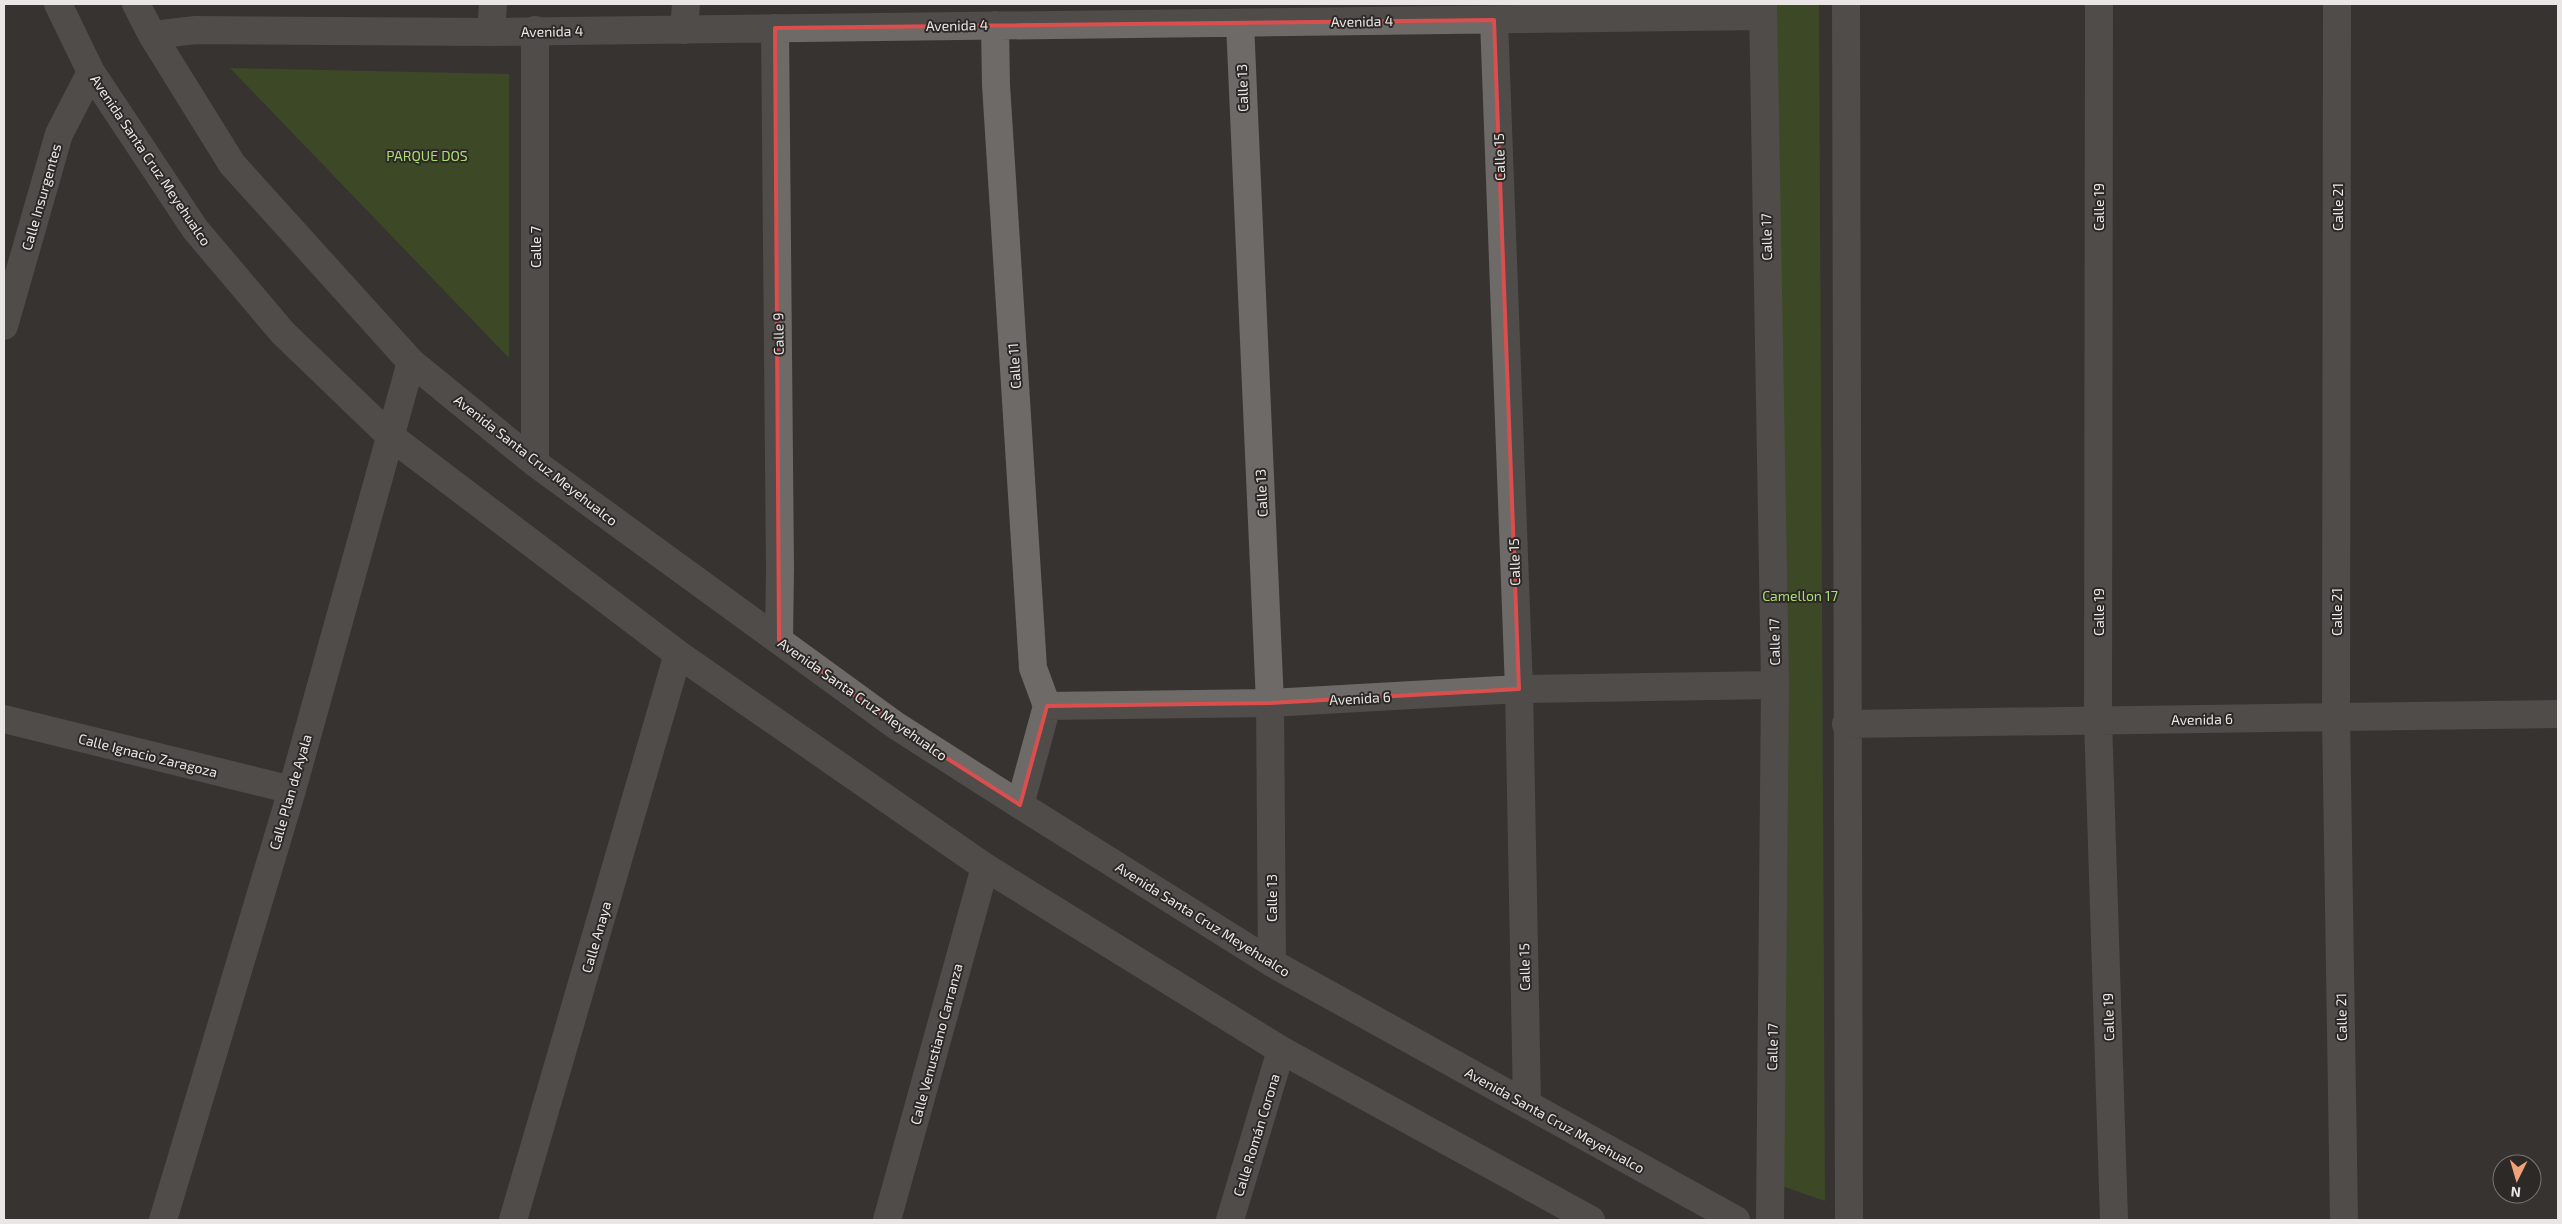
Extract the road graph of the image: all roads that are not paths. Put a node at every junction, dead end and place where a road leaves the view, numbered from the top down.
1 (58, 4) edge
2 (136, 4) edge
3 (493, 4) edge
4 (1846, 4) edge
5 (2099, 4) edge
6 (2337, 4) edge
7 (1763, 10) edge
8 (685, 17) edge
9 (1494, 20) junction
10 (1240, 22) junction
11 (995, 25) junction
12 (775, 28) junction
13 (535, 30) junction
14 (491, 32) junction
15 (152, 35) junction
16 (91, 72) junction
17 (4, 326) edge
18 (411, 362) junction
19 (390, 436) junction
20 (536, 463) junction
21 (779, 640) junction
22 (678, 654) junction
23 (1775, 685) junction
24 (1519, 690) junction
25 (1270, 703) junction
26 (1047, 706) junction
27 (2558, 714) edge
28 (2336, 717) junction
29 (4, 719) edge
30 (2098, 720) junction
31 (1846, 724) junction
32 (292, 790) junction
33 (1020, 805) junction
34 (985, 867) junction
35 (1272, 963) junction
36 (1281, 1050) junction
37 (1527, 1104) junction
38 (1586, 1219) edge
39 (163, 1220) edge
40 (513, 1220) edge
41 (887, 1220) edge
42 (1230, 1220) edge
43 (1736, 1220) edge
44 (1770, 1220) edge
45 (1849, 1220) edge
46 (2114, 1220) edge
47 (2344, 1220) edge

1 - 16 street, Avenida Santa Cruz Meyehualco
2 - 15 street, Avenida Santa Cruz Meyehualco
3 - 14 street
4 - 31 street
5 - 30 street, Calle 19
6 - 28 street, Calle 21
7 - 9 street, Avenida 4
7 - 23 street, Calle 17
8 - 12 street, Avenida 4
8 - 13 street, Avenida 4
9 - 10 street, Avenida 4
9 - 24 street, Calle 15
10 - 11 street, Avenida 4
10 - 25 street, Calle 13
11 - 12 street, Avenida 4
11 - 26 street, Calle 11
12 - 21 street, Calle 9
13 - 14 street, Avenida 4
13 - 20 street, Calle 7
14 - 15 street, Avenida 4
15 - 18 street, Avenida Santa Cruz Meyehualco
16 - 17 street, Calle Insurgentes
16 - 19 street, Avenida Santa Cruz Meyehualco
18 - 19 street, Calle Plan de Ayala
18 - 20 street, Avenida Santa Cruz Meyehualco
19 - 22 street, Avenida Santa Cruz Meyehualco
19 - 32 street, Calle Plan de Ayala
20 - 21 street, Avenida Santa Cruz Meyehualco
21 - 33 street, Avenida Santa Cruz Meyehualco
22 - 34 street, Avenida Santa Cruz Meyehualco
22 - 40 street, Calle Anaya
23 - 24 street, Avenida 6
23 - 44 street, Calle 17
24 - 25 street, Avenida 6
24 - 37 street, Calle 15
25 - 26 street, Avenida 6
25 - 35 street, Calle 13
26 - 33 street
27 - 28 street, Avenida 6
28 - 30 street, Avenida 6
28 - 47 street, Calle 21
29 - 32 street, Calle Ignacio Zaragoza
30 - 31 street, Avenida 6
30 - 46 street, Calle 19
31 - 45 street
32 - 39 street, Calle Plan de Ayala
33 - 35 street, Avenida Santa Cruz Meyehualco
34 - 36 street, Avenida Santa Cruz Meyehualco
34 - 41 street, Calle Venustiano Carranza
35 - 37 street, Avenida Santa Cruz Meyehualco
36 - 38 street, Avenida Santa Cruz Meyehualco
36 - 42 street, Calle Román Corona
37 - 43 street, Avenida Santa Cruz Meyehualco

